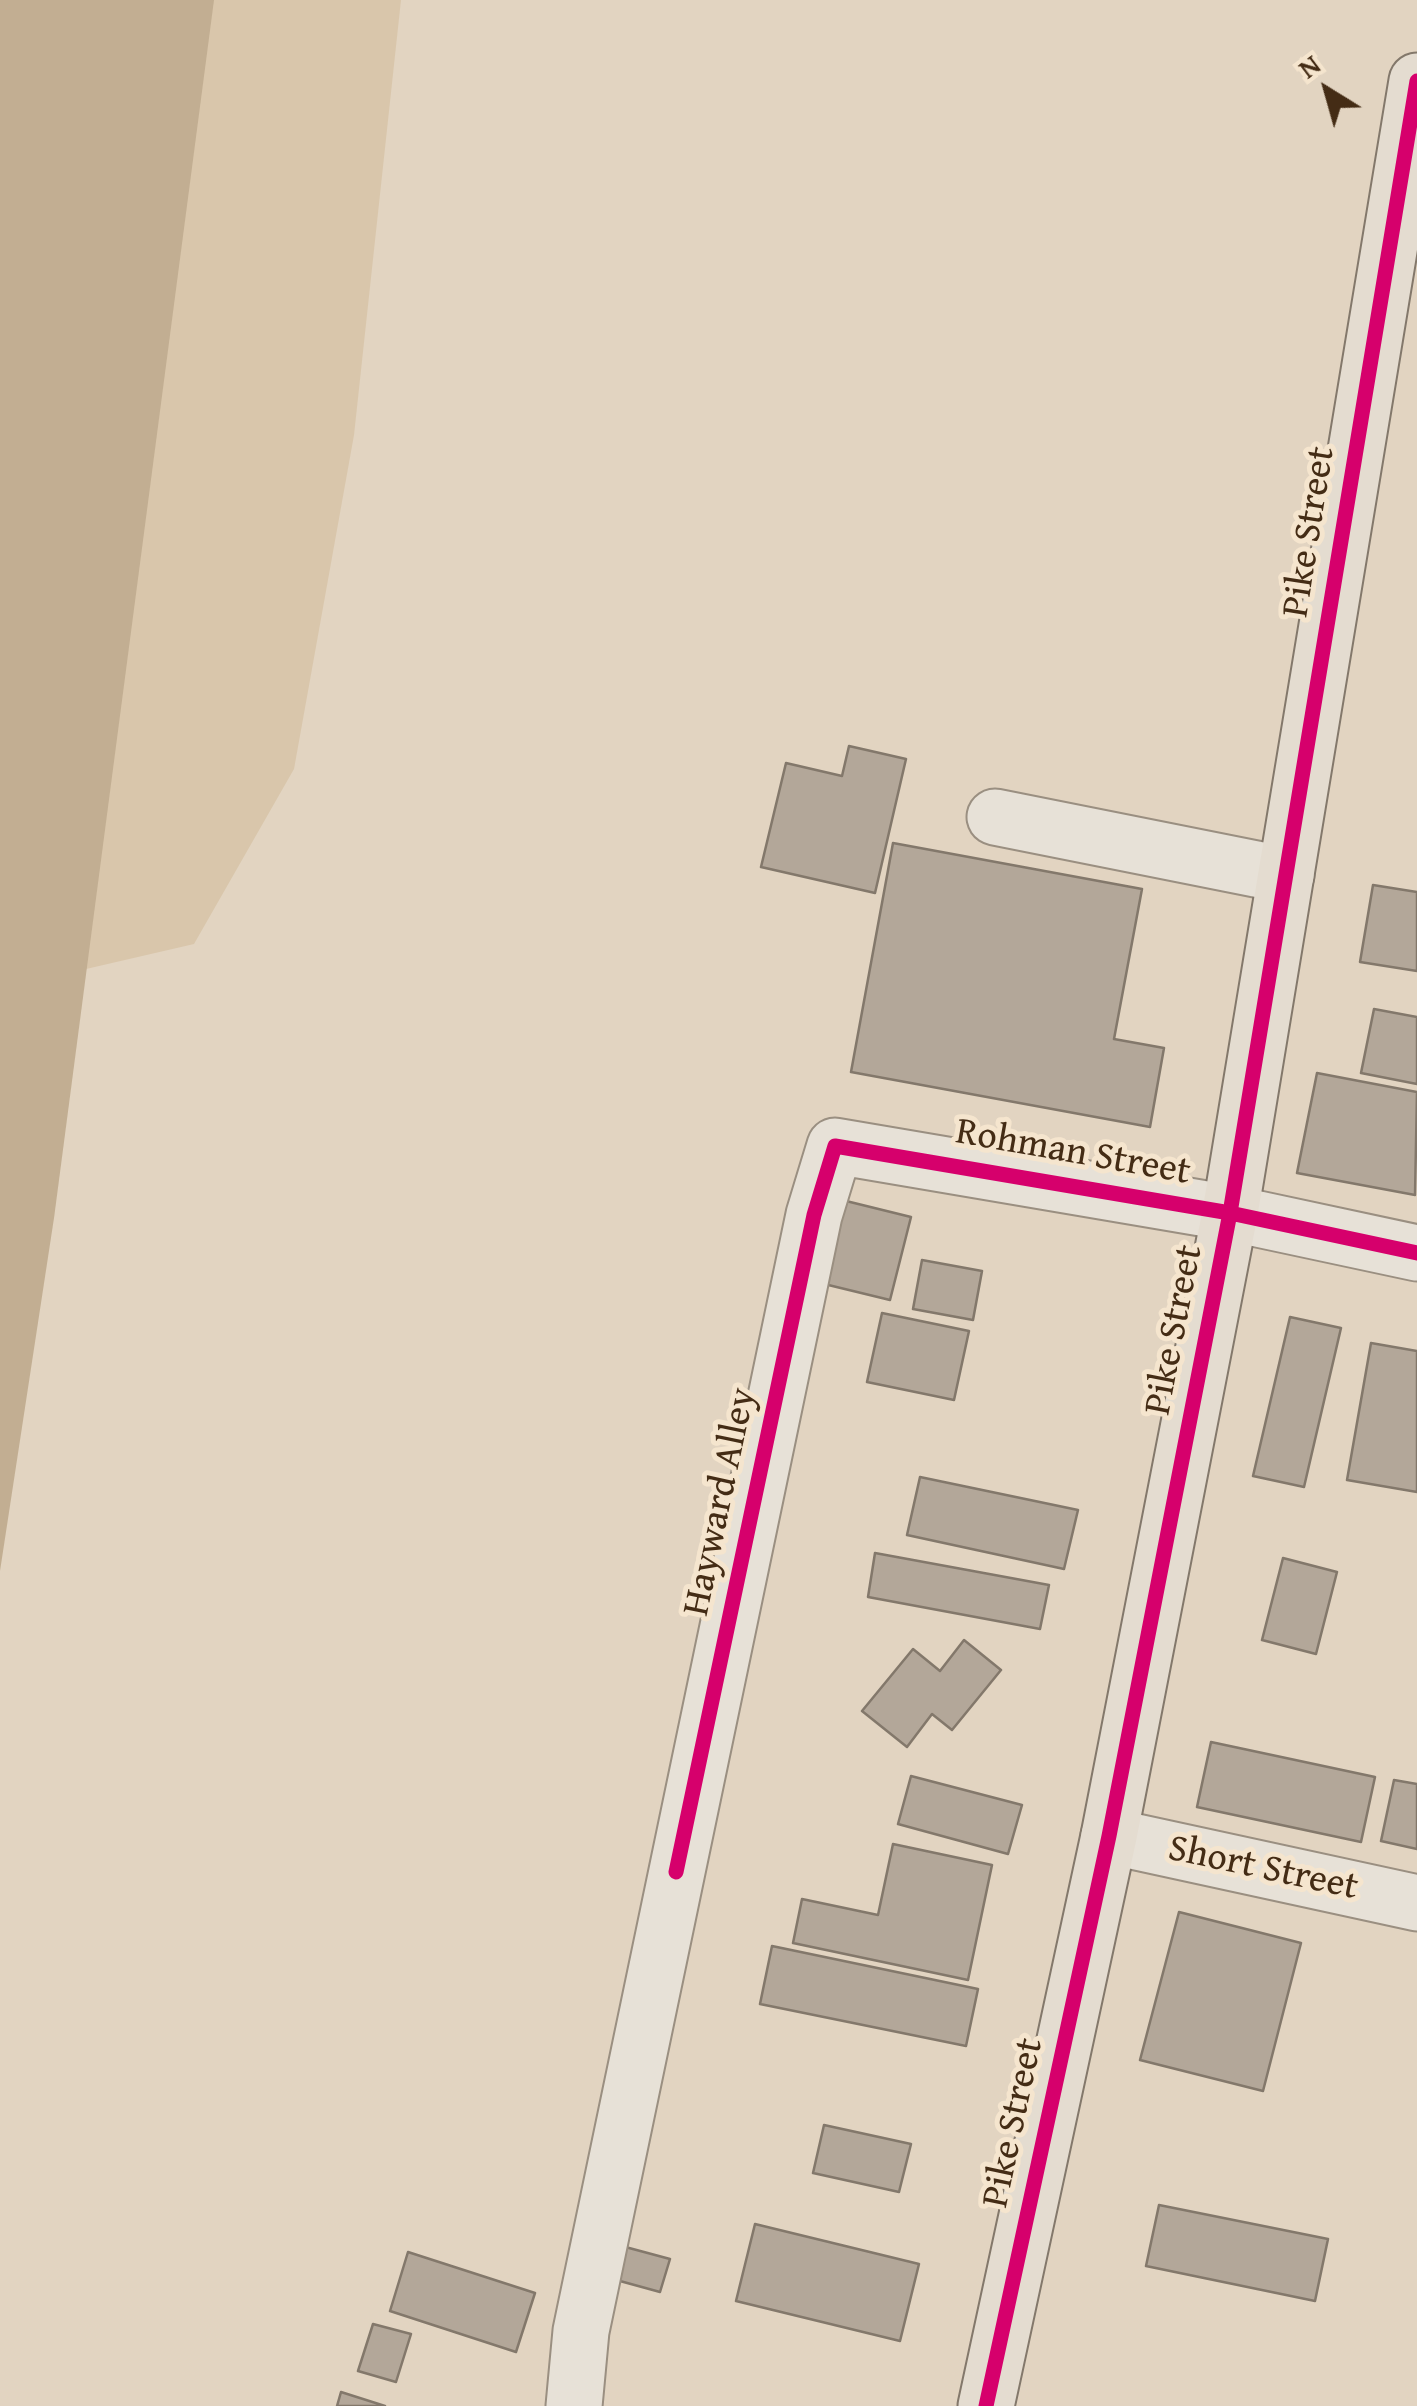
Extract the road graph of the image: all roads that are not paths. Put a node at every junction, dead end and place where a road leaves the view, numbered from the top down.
1 (1417, 81) edge
2 (995, 817) dead end
3 (1286, 874) junction
4 (835, 1146) joint
5 (1230, 1212) junction
6 (1417, 1253) edge
7 (1110, 1836) junction
8 (1417, 1903) edge
9 (574, 2406) edge
10 (986, 2406) edge

1 - 3 main road, Pike Street
2 - 3 street
3 - 5 main road, Pike Street
4 - 5 street, Rohman Street
4 - 9 street, Hayward Alley
5 - 6 street, Rohman Street
5 - 7 main road, Pike Street
7 - 8 street, Short Street
7 - 10 main road, Pike Street

